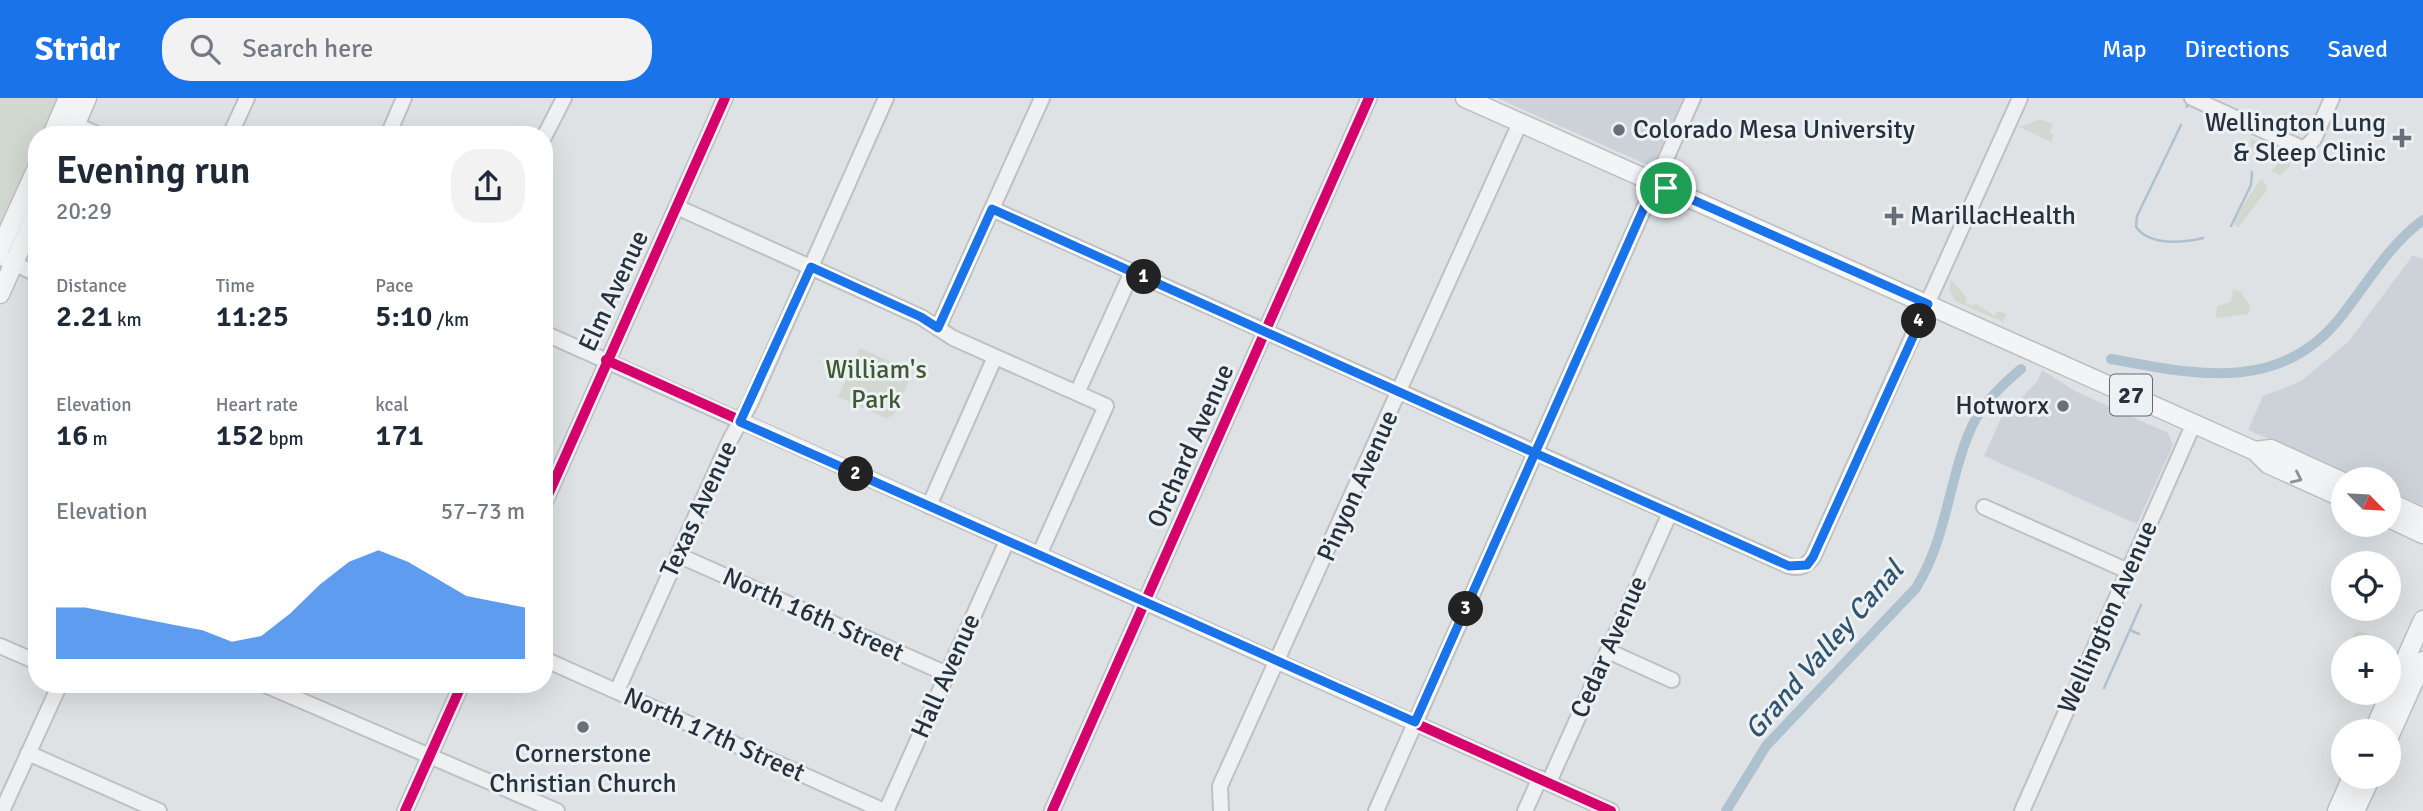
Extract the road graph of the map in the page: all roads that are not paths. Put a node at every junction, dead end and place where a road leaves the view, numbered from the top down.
1 (68, 98) edge
2 (87, 98) edge
3 (247, 98) edge
4 (404, 98) edge
5 (564, 98) edge
6 (725, 98) edge
7 (886, 98) edge
8 (1042, 98) edge
9 (1369, 98) edge
10 (1465, 98) edge
11 (1693, 98) edge
12 (2020, 98) edge
13 (2192, 98) edge
14 (2332, 98) edge
15 (1520, 123) junction
16 (69, 125) edge
17 (234, 126) edge
18 (392, 126) edge
19 (549, 126) edge
20 (1655, 183) junction
21 (28, 188) edge
22 (677, 207) junction
23 (992, 209) junction
24 (28, 226) edge
25 (0, 249) edge
26 (7, 260) edge
27 (811, 267) junction
28 (28, 270) edge
29 (1132, 272) junction
30 (0, 294) edge
31 (1928, 304) junction
32 (938, 328) junction
33 (1266, 332) junction
34 (553, 337) edge
35 (995, 357) junction
36 (606, 360) junction
37 (1400, 392) junction
38 (1077, 393) junction
39 (740, 422) junction
40 (2194, 423) junction
41 (2255, 451) junction
42 (1535, 453) junction
43 (2331, 476) edge
44 (553, 483) edge
45 (2331, 493) edge
46 (929, 506) junction
47 (1984, 507) dead end
48 (2401, 508) edge
49 (1670, 513) junction
50 (2423, 518) edge
51 (2401, 524) edge
52 (2423, 534) edge
53 (1007, 541) junction
54 (678, 555) junction
55 (1039, 555) junction
56 (2128, 571) junction
57 (1146, 602) junction
58 (2423, 620) edge
59 (0, 646) edge
60 (1608, 651) junction
61 (28, 659) edge
62 (2423, 661) edge
63 (1278, 662) junction
64 (553, 663) edge
65 (947, 674) junction
66 (1672, 680) dead end
67 (2401, 686) edge
68 (617, 691) junction
69 (2401, 691) edge
70 (56, 693) edge
71 (283, 693) edge
72 (458, 693) edge
73 (1415, 722) junction
74 (28, 753) junction
75 (430, 754) junction
76 (1544, 780) junction
77 (2347, 789) edge
78 (2366, 789) edge
79 (2, 811) edge
80 (159, 811) edge
81 (405, 811) edge
82 (558, 811) edge
83 (885, 811) edge
84 (1052, 811) edge
85 (1221, 811) edge
86 (1376, 811) edge
87 (1525, 811) edge
88 (1611, 811) edge
89 (2022, 811) edge
90 (2337, 811) edge
91 (2356, 811) edge

1 - 16 main road
2 - 16 main road
3 - 17 street
4 - 18 street
5 - 19 street
6 - 22 street, Elm Avenue
7 - 27 street, Texas Avenue
8 - 23 street
9 - 33 street, Orchard Avenue
10 - 15 main road, 27
11 - 20 street
12 - 31 street
13 - 14 street
15 - 20 main road, 27
15 - 37 street, Pinyon Avenue
20 - 31 main road, 27
20 - 42 street
21 - 25 main road
22 - 27 street
22 - 36 street, Elm Avenue
23 - 29 street
23 - 32 street
24 - 26 main road
26 - 28 street
26 - 30 main road
27 - 32 street
27 - 39 street, Texas Avenue
29 - 33 street
29 - 38 street
31 - 40 main road, 27
31 - 49 street
32 - 35 street
33 - 37 street
33 - 57 street, Orchard Avenue
34 - 36 street
35 - 38 street
35 - 46 street
36 - 39 street
36 - 44 street, Elm Avenue
37 - 42 street
37 - 63 street, Pinyon Avenue
38 - 55 street
39 - 46 street
39 - 54 street, Texas Avenue
40 - 41 main road, 27
40 - 56 street, Wellington Avenue
41 - 43 main road, 27
41 -> 45 main road, 27
42 - 49 street
42 - 73 street
46 - 53 street
47 - 56 street
48 - 50 main road
49 - 60 street, Cedar Avenue
51 - 52 main road
53 - 55 street
53 - 65 street, Hall Avenue
54 - 65 street, North 16th Street
54 - 68 street, Texas Avenue
55 - 57 street
56 - 89 street, Wellington Avenue
57 - 63 street
57 - 84 street, Orchard Avenue
58 - 67 main road
59 - 61 street
60 - 66 street
60 - 76 street, Cedar Avenue
62 - 69 main road
63 - 73 street
63 - 85 street, Pinyon Avenue
64 - 68 street, North 17th Street
65 - 83 street, Hall Avenue
68 - 83 street, North 17th Street
70 - 74 street
71 - 75 street
72 - 75 street
73 - 76 street
73 - 86 street
74 - 79 street
74 - 80 street
75 - 81 street
75 - 82 street
76 - 87 street, Cedar Avenue
76 - 88 street
77 - 90 main road
78 - 91 main road

